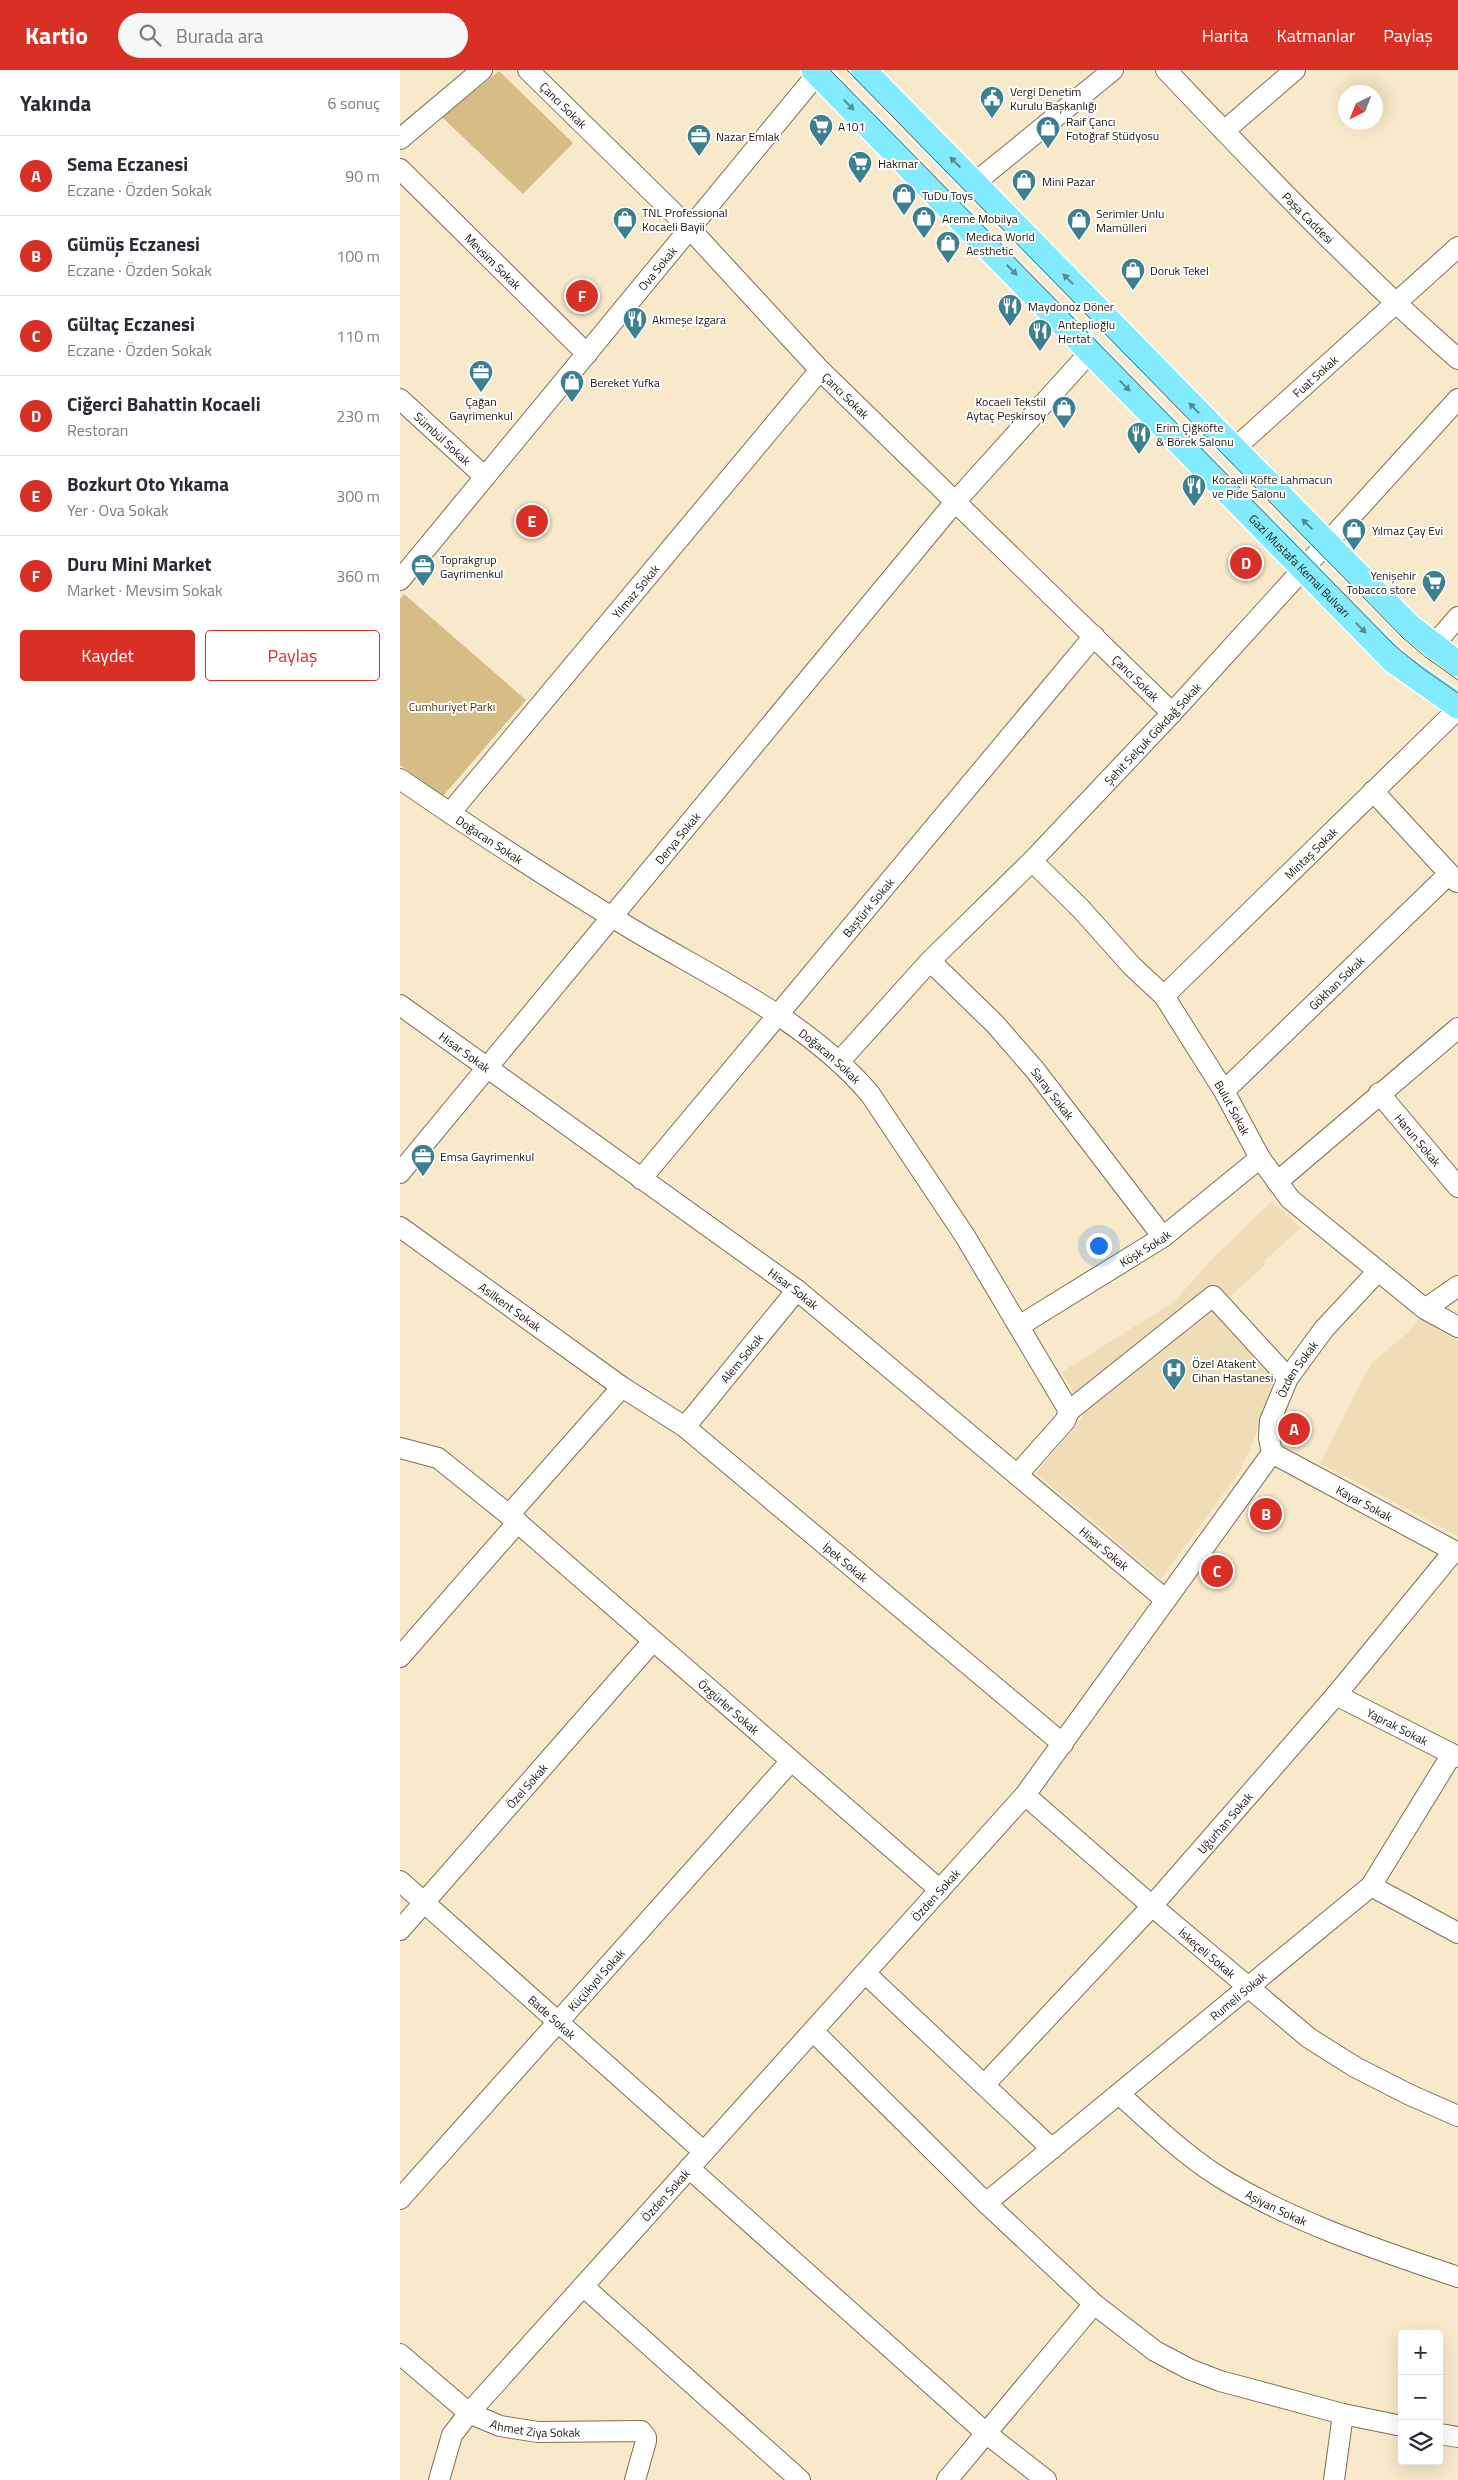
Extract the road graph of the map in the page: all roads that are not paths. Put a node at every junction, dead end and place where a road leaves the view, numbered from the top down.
1 (482, 70) edge
2 (528, 70) edge
3 (863, 70) edge
4 (1113, 70) edge
5 (1166, 70) edge
6 (1295, 70) edge
7 (816, 72) edge
8 (1224, 131) junction
9 (400, 139) edge
10 (400, 170) edge
11 (976, 184) junction
12 (690, 229) junction
13 (1458, 247) edge
14 (1397, 303) junction
15 (1091, 351) junction
16 (587, 354) junction
17 (1458, 358) edge
18 (820, 370) junction
19 (400, 399) edge
20 (1458, 399) edge
21 (1234, 449) junction
22 (485, 477) junction
23 (955, 502) junction
24 (1327, 543) junction
25 (1304, 568) junction
26 (400, 580) edge
27 (1458, 617) edge
28 (1094, 636) junction
29 (1433, 646) junction
30 (1458, 664) edge
31 (1458, 707) edge
32 (1172, 713) junction
33 (400, 779) edge
34 (1373, 791) junction
35 (450, 813) junction
36 (1032, 861) junction
37 (1453, 879) edge
38 (611, 916) junction
39 (930, 961) junction
40 (1164, 996) junction
41 (400, 1005) edge
42 (778, 1016) junction
43 (1458, 1028) edge
44 (839, 1062) junction
45 (488, 1068) junction
46 (1224, 1091) junction
47 (1379, 1093) junction
48 (1260, 1158) junction
49 (400, 1173) edge
50 (641, 1179) junction
51 (1277, 1182) junction
52 (1458, 1187) edge
53 (400, 1227) edge
54 (1163, 1237) junction
55 (1378, 1271) junction
56 (1458, 1286) edge
57 (797, 1290) junction
58 (1425, 1309) junction
59 (1019, 1326) junction
60 (1458, 1327) edge
61 (1288, 1378) junction
62 (622, 1387) junction
63 (1069, 1410) junction
64 (685, 1427) junction
65 (400, 1448) edge
66 (1272, 1453) junction
67 (1017, 1475) junction
68 (514, 1519) junction
69 (1456, 1552) edge
70 (1166, 1600) junction
71 (653, 1641) junction
72 (400, 1657) edge
73 (1336, 1695) junction
74 (1063, 1744) junction
75 (1455, 1756) edge
76 (791, 1761) junction
77 (1025, 1795) junction
78 (400, 1881) edge
79 (1372, 1886) junction
80 (940, 1890) junction
81 (424, 1902) junction
82 (1152, 1906) junction
83 (400, 1930) edge
84 (1458, 1933) edge
85 (866, 1974) junction
86 (1250, 1988) junction
87 (558, 2023) junction
88 (813, 2031) junction
89 (984, 2085) junction
90 (1119, 2094) junction
91 (1458, 2116) edge
92 (1052, 2149) junction
93 (704, 2152) junction
94 (690, 2168) junction
95 (400, 2199) edge
96 (986, 2203) junction
97 (1458, 2277) edge
98 (583, 2286) junction
99 (1094, 2304) junction
100 (400, 2354) edge
101 (469, 2413) junction
102 (1343, 2414) junction
103 (1398, 2425) edge
104 (987, 2434) junction
105 (1443, 2435) edge
106 (1458, 2437) edge
107 (439, 2480) edge
108 (635, 2480) edge
109 (800, 2480) edge
110 (947, 2480) edge
111 (1046, 2480) edge
112 (1334, 2480) edge

1 - 9 street
2 - 12 street, Çancı Sokak
11 -> 3 main road
4 - 11 street
5 - 8 street, Paşa Caddesi
6 - 8 street
7 - 12 street, Ova Sokak
7 -> 15 main road, Gazi Mustafa Kemal Bulvarı
8 - 14 street, Paşa Caddesi
10 - 16 street, Mevsim Sokak
21 -> 11 main road
12 - 16 street, Ova Sokak
12 - 18 street, Çancı Sokak
13 - 14 street, Fuat Sokak
14 - 17 street, Paşa Caddesi
14 - 21 street, Fuat Sokak
15 - 23 street, Derya Sokak
15 -> 25 main road, Gazi Mustafa Kemal Bulvarı
16 - 22 street, Ova Sokak
18 - 23 street, Çancı Sokak
18 - 35 street, Yılmaz Sokak
19 - 22 street, Sümbül Sokak
20 - 24 street, Şehit Selçuk Gökdağ Sokak
24 -> 21 main road
22 - 26 street, Ova Sokak
23 - 28 street, Çancı Sokak
23 - 38 street, Derya Sokak
24 - 25 street, Şehit Selçuk Gökdağ Sokak
24 - 29 main road
25 -> 31 main road, Gazi Mustafa Kemal Bulvarı
25 - 32 street, Şehit Selçuk Gökdağ Sokak
27 - 29 street
28 - 32 street, Çancı Sokak
28 - 42 street, Baştürk Sokak
29 - 30 main road
31 - 34 street, Mintaş Sokak
32 - 36 street, Şehit Selçuk Gökdağ Sokak
33 - 35 street, Doğacan Sokak
34 - 37 street, Gökhan Sokak
34 - 40 street, Mintaş Sokak
35 - 38 street, Doğacan Sokak
36 - 39 street, Şehit Selçuk Gökdağ Sokak
36 - 40 street, Bulut Sokak
37 - 46 street, Gökhan Sokak
38 - 42 street, Doğacan Sokak
38 - 45 street, Derya Sokak
39 - 44 street, Şehit Selçuk Gökdağ Sokak
39 - 54 street, Saray Sokak
40 - 46 street, Bulut Sokak
41 - 45 street, Hisar Sokak
42 - 44 street, Doğacan Sokak
42 - 50 street, Baştürk Sokak
43 - 47 street
44 - 59 street, Doğacan Sokak
45 - 49 street, Derya Sokak
45 - 50 street, Hisar Sokak
46 - 48 street, Bulut Sokak
47 - 51 street
47 - 52 street, Harun Sokak
48 - 51 street, Bulut Sokak
48 - 54 street, Köşk Sokak
50 - 57 street, Hisar Sokak
51 - 55 street, Bulut Sokak
53 - 62 street, Asilkent Sokak
54 - 59 street, Köşk Sokak
55 - 58 street, Bulut Sokak
55 - 61 street, Özden Sokak
56 - 58 street
57 - 64 street, Alem Sokak
57 - 67 street, Hisar Sokak
58 - 60 street, Bulut Sokak
59 - 63 street, Doğacan Sokak
61 - 63 street
61 - 66 street, Özden Sokak
62 - 64 street, İpek Sokak
62 - 68 street
63 - 67 street
64 - 74 street, İpek Sokak
65 - 68 street, Özgürler Sokak
66 - 69 street, Kayar Sokak
66 - 70 street, Özden Sokak
67 - 70 street, Hisar Sokak
68 - 71 street, Özgürler Sokak
68 - 72 street
69 - 73 street, Uğurhan Sokak
70 - 74 street, Özden Sokak
71 - 76 street, Özgürler Sokak
71 - 81 street, Özel Sokak
73 - 75 street, Yaprak Sokak
73 - 82 street, Uğurhan Sokak
74 - 77 street, Özden Sokak
75 - 79 street, Rumeli Sokak
76 - 80 street, Özgürler Sokak
76 - 87 street, Küçükyol Sokak
77 - 80 street, Özden Sokak
77 - 82 street, İskeçeli Sokak
78 - 81 street, Bade Sokak
79 - 84 street
79 - 86 street, Rumeli Sokak
80 - 85 street, Özden Sokak
81 - 83 street, Özel Sokak
81 - 87 street, Bade Sokak
82 - 86 street, İskeçeli Sokak
82 - 89 street, Uğurhan Sokak
85 - 88 street, Özden Sokak
85 - 89 street
86 - 90 street, Rumeli Sokak
86 - 91 street, İskeçeli Sokak
87 - 93 street, Bade Sokak
87 - 95 street, Küçükyol Sokak
88 - 93 street, Özden Sokak
88 - 96 street
89 - 92 street
90 - 92 street, Rumeli Sokak
90 - 97 street, Aşiyan Sokak
92 - 96 street, Rumeli Sokak
93 - 94 street, Özden Sokak
94 - 98 street, Özden Sokak
94 - 104 street
96 - 99 street
98 - 101 street, Özden Sokak
98 - 109 street
99 - 102 street
99 - 104 street
100 - 101 street, Ahmet Ziya Sokak
101 - 107 street, Özden Sokak
101 - 108 street, Ahmet Ziya Sokak
102 - 103 street
102 - 112 street
104 - 110 street
104 - 111 street
105 - 106 street

